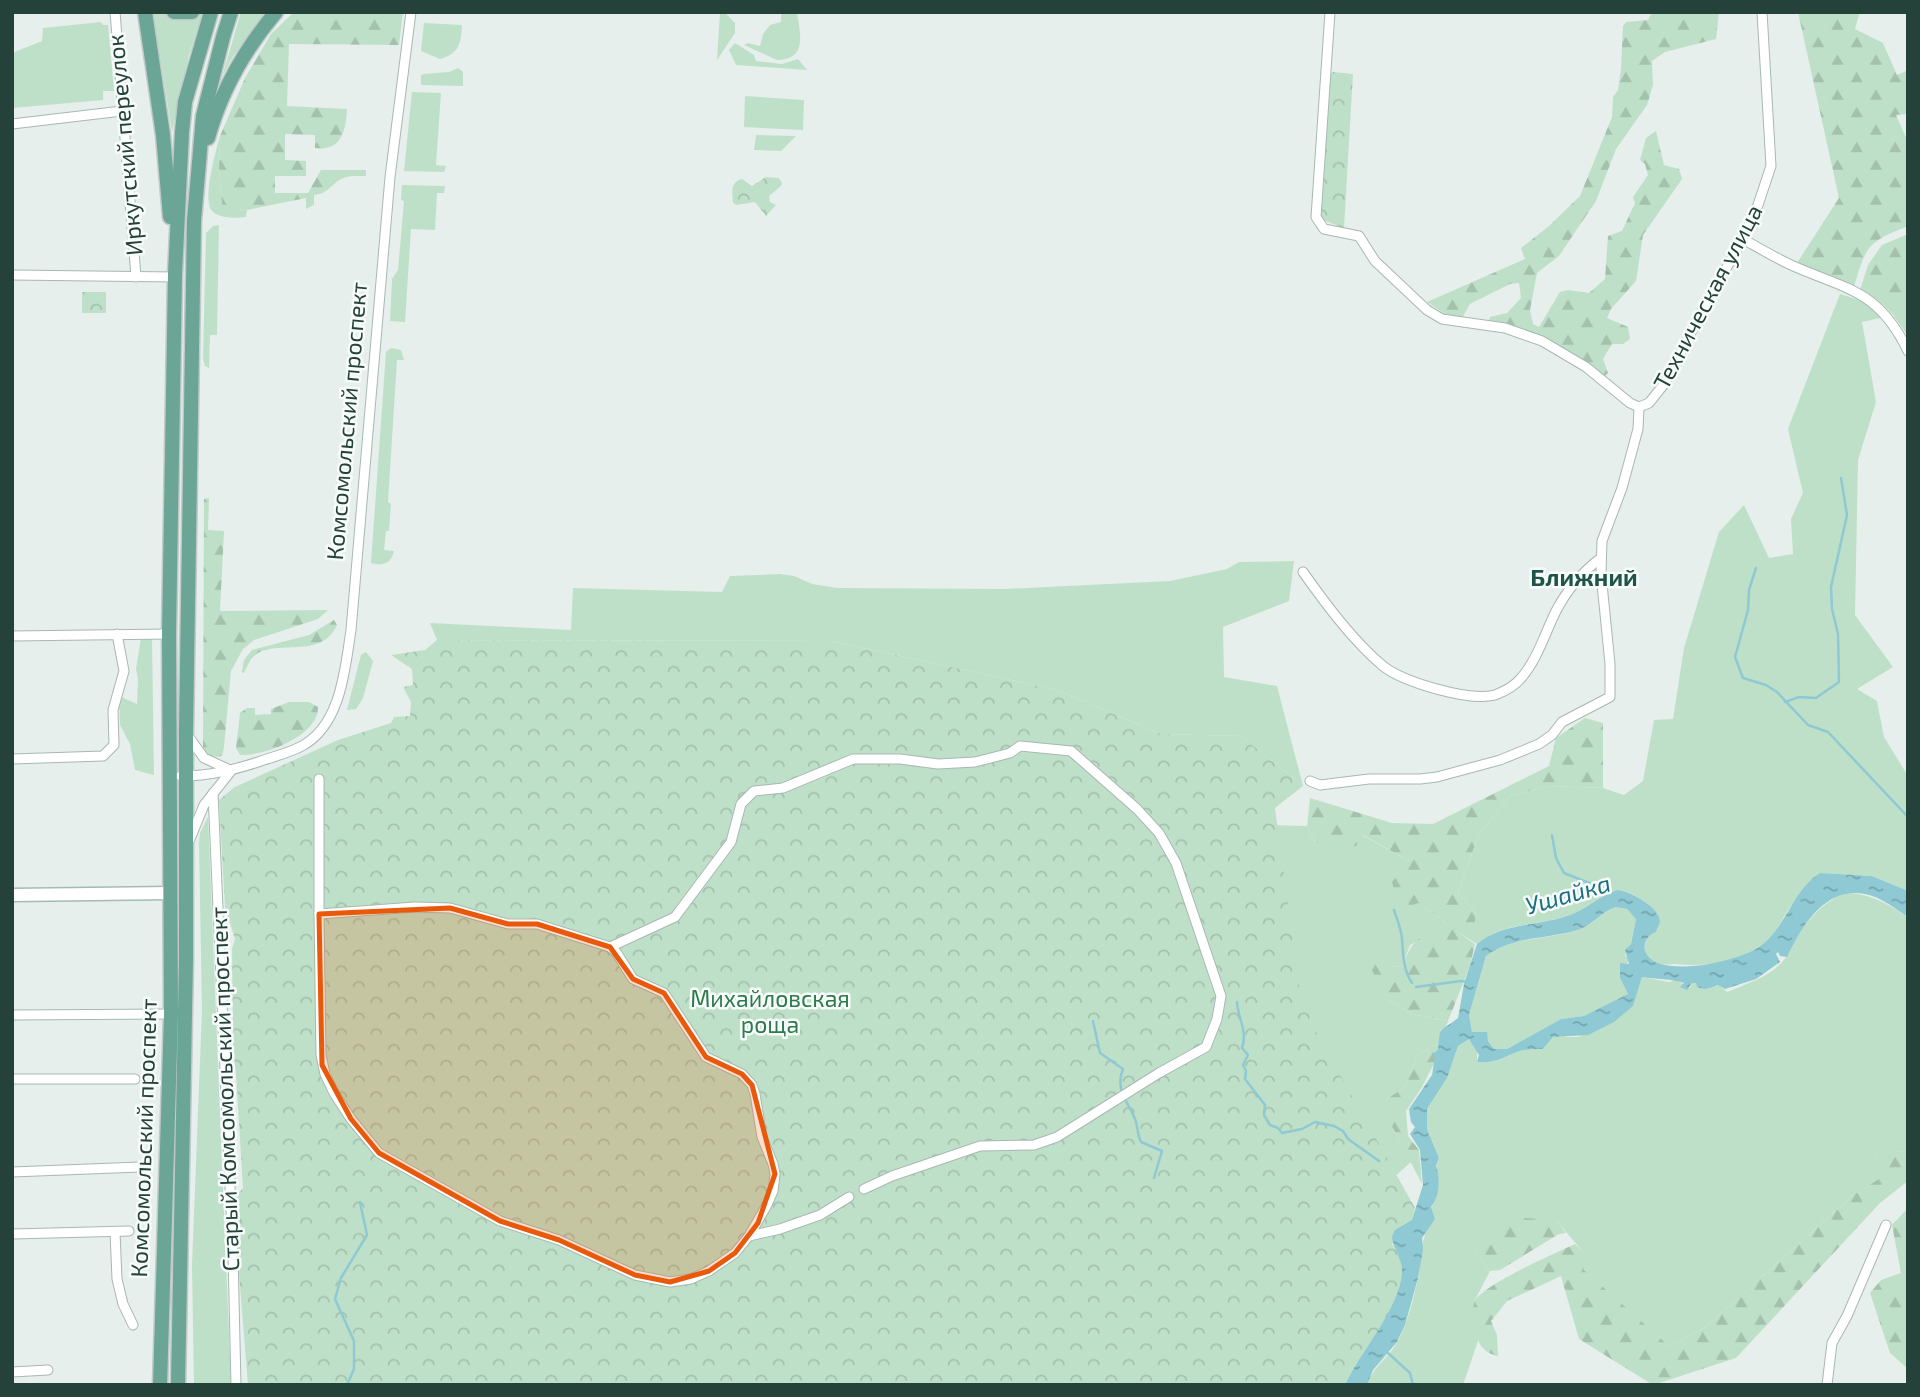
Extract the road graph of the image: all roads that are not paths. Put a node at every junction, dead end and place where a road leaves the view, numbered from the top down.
1 (114, 12) edge
2 (145, 12) edge
3 (174, 12) edge
4 (192, 12) edge
5 (211, 12) edge
6 (231, 12) edge
7 (276, 12) edge
8 (411, 12) edge
9 (1330, 12) edge
10 (1762, 12) edge
11 (122, 111) junction
12 (12, 124) edge
13 (196, 194) junction
14 (1743, 239) junction
15 (12, 275) edge
16 (175, 275) junction
17 (136, 277) junction
18 (1908, 351) edge
19 (1639, 407) junction
20 (1601, 558) junction
21 (1303, 572) dead end
22 (117, 634) junction
23 (169, 634) junction
24 (12, 636) edge
25 (186, 732) junction
26 (12, 759) edge
27 (231, 770) junction
28 (169, 776) junction
29 (186, 776) junction
30 (319, 779) dead end
31 (1310, 781) dead end
32 (213, 793) junction
33 (186, 850) junction
34 (171, 893) junction
35 (187, 893) junction
36 (12, 895) edge
37 (320, 914) junction
38 (610, 947) junction
39 (171, 1014) junction
40 (12, 1015) edge
41 (12, 1079) edge
42 (135, 1079) dead end
43 (140, 1167) dead end
44 (12, 1172) edge
45 (864, 1189) dead end
46 (849, 1197) dead end
47 (1886, 1225) dead end
48 (129, 1231) dead end
49 (115, 1232) junction
50 (12, 1234) edge
51 (749, 1236) junction
52 (133, 1325) dead end
53 (48, 1370) dead end
54 (12, 1372) edge
55 (160, 1385) edge
56 (178, 1385) edge
57 (236, 1385) edge
58 (1827, 1385) edge

1 - 11 street, Иркутский переулок
2 - 16 main road
3 - 4 main road
5 - 16 main road, Комсомольский проспект
6 - 13 main road, Комсомольский проспект
7 - 13 main road
8 - 27 street, Комсомольский проспект
9 - 19 street
10 - 14 street, Техническая улица
11 - 12 street
11 - 17 street, Иркутский переулок
13 - 25 main road, Комсомольский проспект
14 - 18 street
14 - 19 street, Техническая улица
15 - 17 street
16 - 17 street
16 - 23 main road, Комсомольский проспект
19 - 20 street
20 - 21 street
20 - 31 street
22 - 23 street
22 - 24 street
22 - 26 street
23 - 28 main road, Комсомольский проспект
25 - 27 street
25 - 29 main road, Комсомольский проспект
27 - 29 street, Комсомольский проспект
27 - 32 street, Комсомольский проспект
28 - 29 street, Комсомольский проспект
28 - 34 main road, Комсомольский проспект
29 - 33 main road, Комсомольский проспект
30 - 37 street
32 - 33 street, Комсомольский проспект
32 - 57 street, Старый Комсомольский проспект
33 - 35 main road, Комсомольский проспект
34 - 35 main road
34 - 36 street
34 - 39 main road, Комсомольский проспект
35 - 56 main road, Комсомольский проспект
37 - 38 street
37 - 51 street
38 - 45 street
38 - 51 street
39 - 40 street
39 - 55 main road, Комсомольский проспект
41 - 42 street
43 - 44 street
46 - 51 street
47 - 58 street
48 - 49 street
49 - 50 street
49 - 52 street
53 - 54 street

